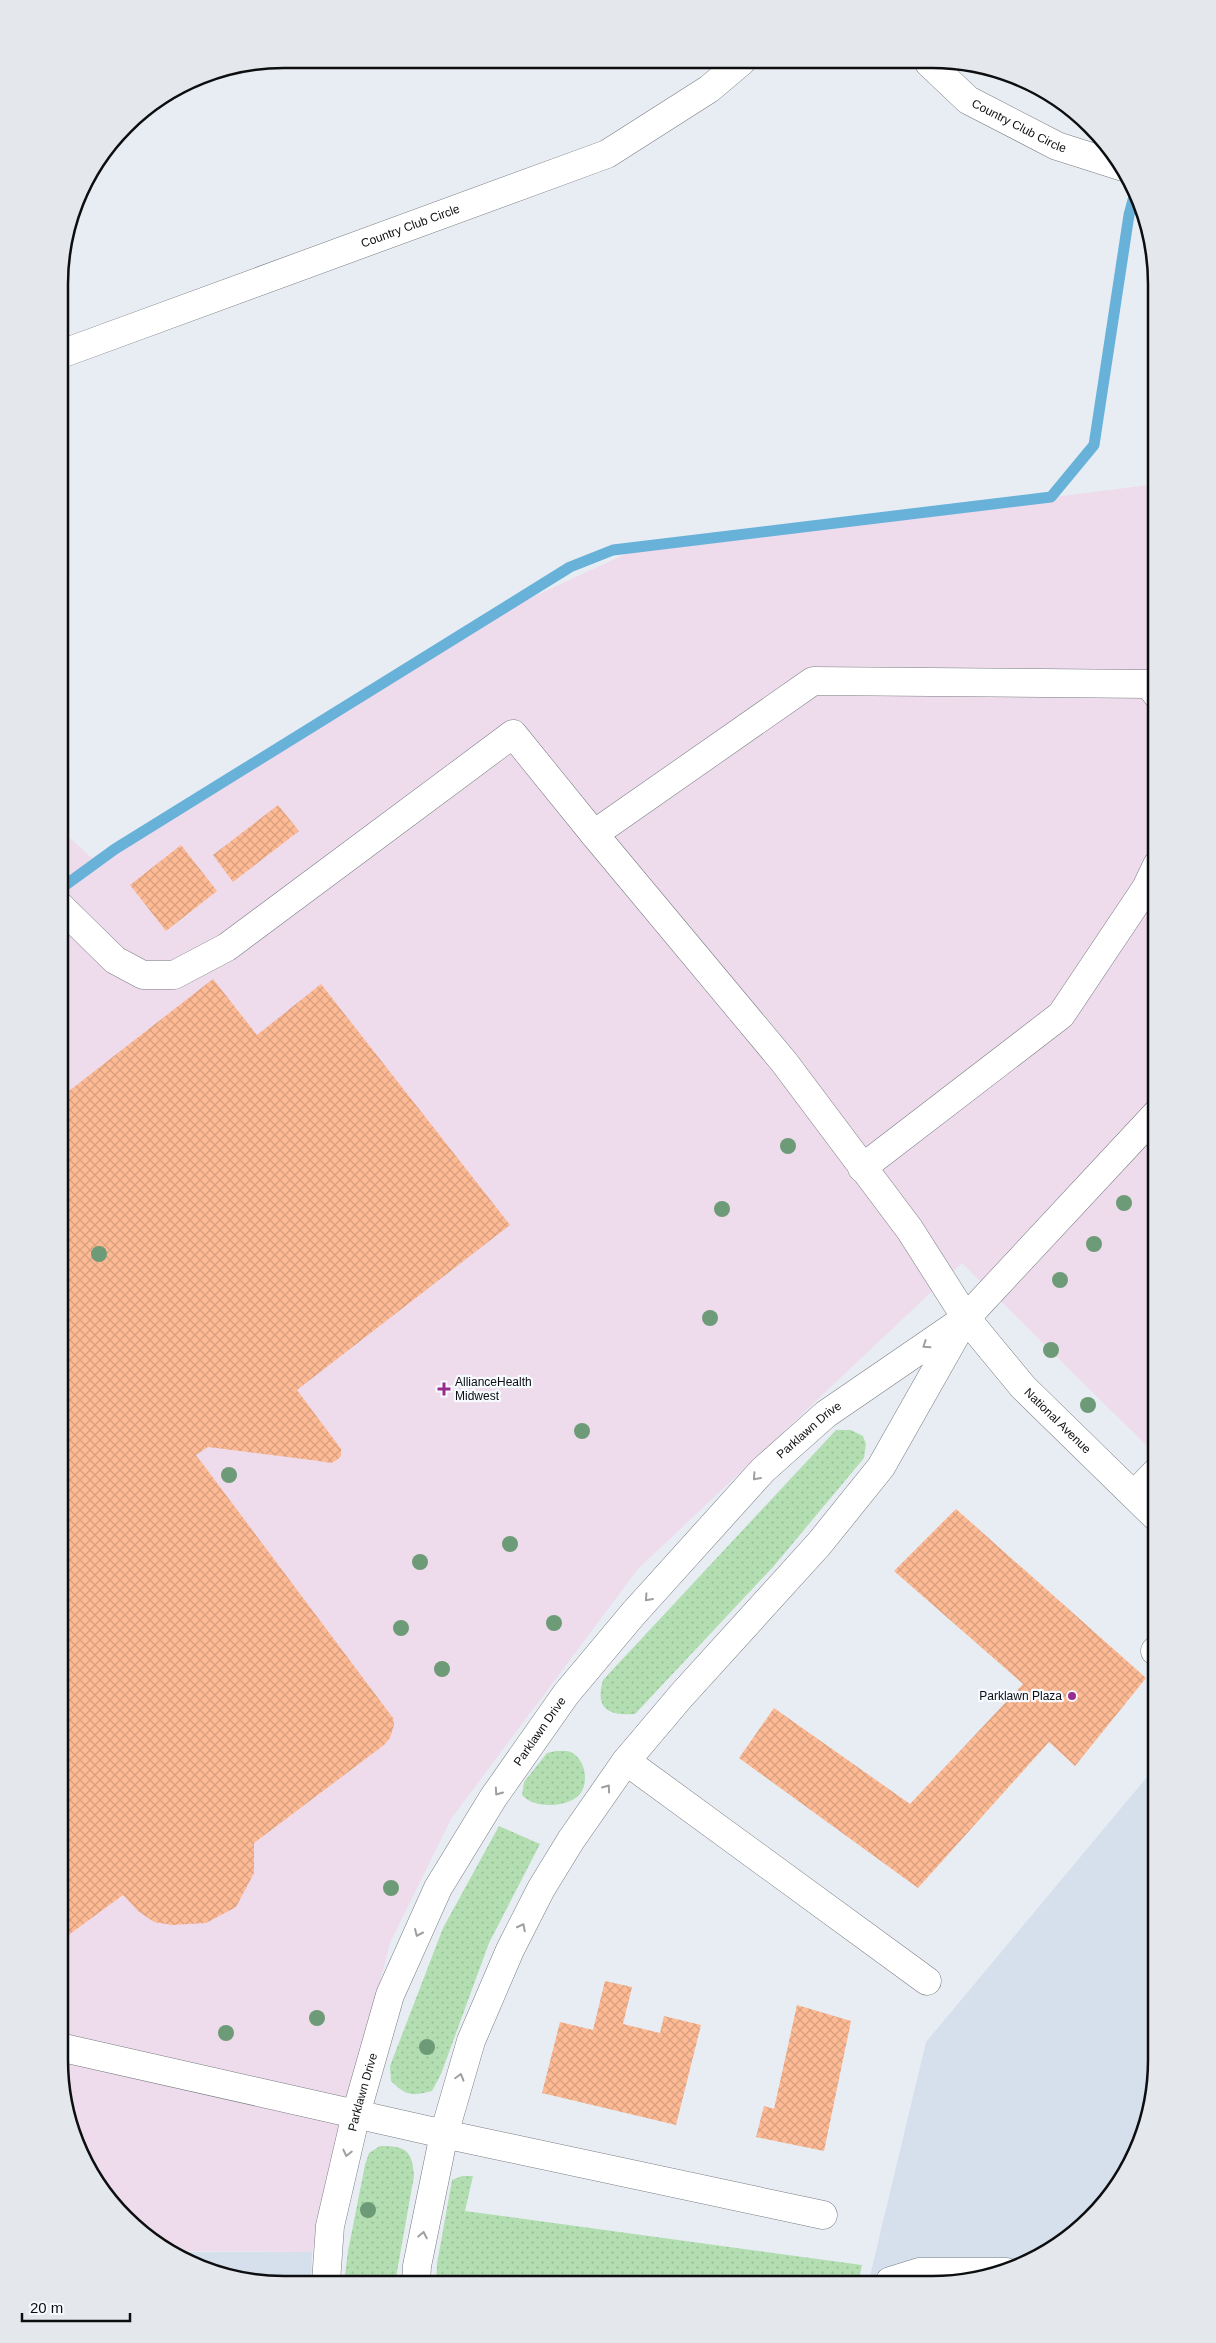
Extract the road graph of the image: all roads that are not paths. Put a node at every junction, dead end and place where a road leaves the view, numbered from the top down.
1 (734, 68) edge
2 (934, 68) edge
3 (1112, 163) edge
4 (68, 351) edge
5 (1148, 684) edge
6 (594, 834) junction
7 (1148, 884) edge
8 (68, 914) edge
9 (1148, 1123) edge
10 (862, 1168) junction
11 (966, 1318) junction
12 (1148, 1480) edge
13 (1134, 1495) junction
14 (1148, 1509) edge
15 (626, 1761) junction
16 (927, 1981) dead end
17 (68, 2049) edge
18 (356, 2114) junction
19 (444, 2134) junction
20 (822, 2215) dead end
21 (970, 2272) edge
22 (326, 2276) edge
23 (416, 2276) edge
24 (906, 2276) edge

1 - 4 street, Country Club Circle
2 - 3 street, Country Club Circle
5 - 6 street
6 - 8 street, National Avenue
6 - 10 street, National Avenue
7 - 10 street
9 - 11 street, Parklawn Drive
10 - 11 street, National Avenue
11 - 13 street, National Avenue
11 - 15 street, Parklawn Drive
11 -> 18 street, Parklawn Drive
12 - 13 street
13 - 14 street, National Avenue
15 - 16 street
19 -> 15 street, Parklawn Drive
17 - 18 street
18 - 19 street
18 -> 22 street, Parklawn Drive
19 - 20 street
23 -> 19 street, Parklawn Drive
21 - 24 street

